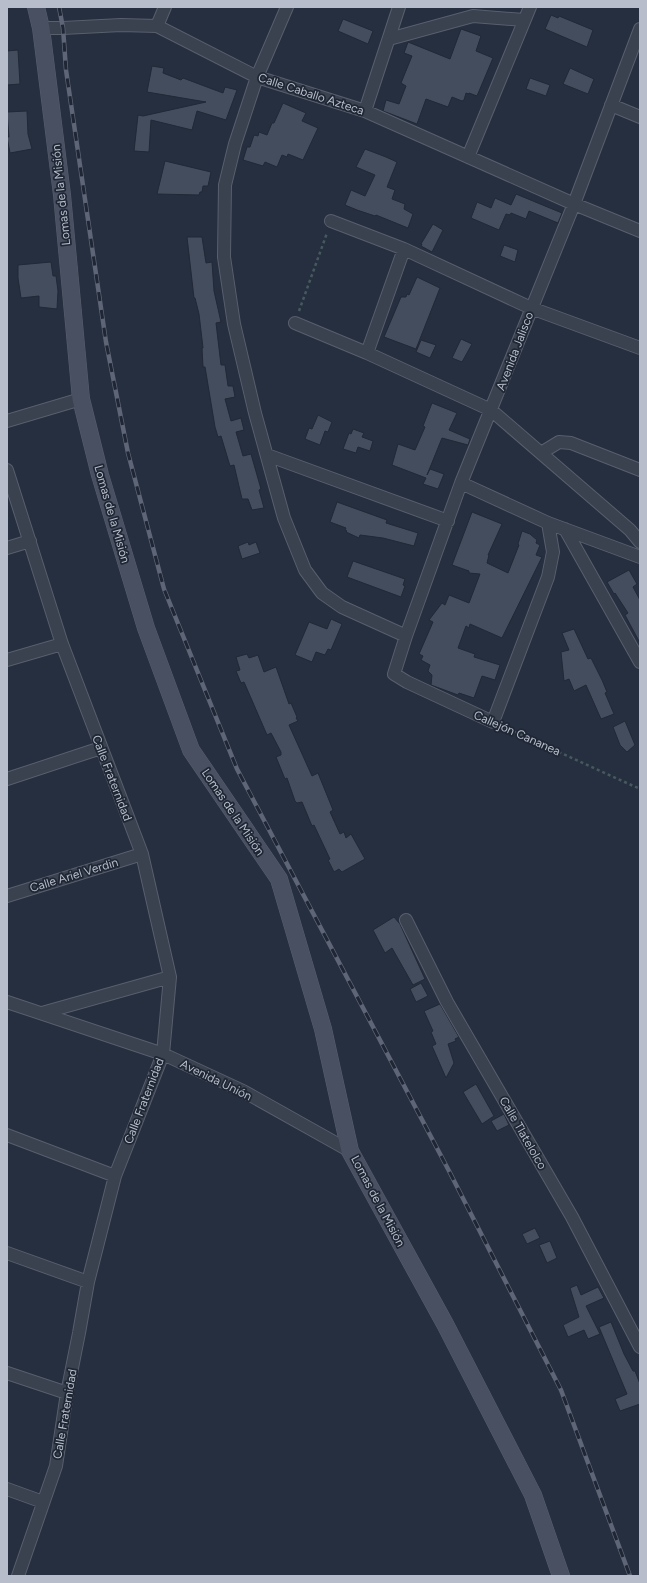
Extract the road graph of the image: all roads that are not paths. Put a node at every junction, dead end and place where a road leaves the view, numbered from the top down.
1 (36, 7) edge
2 (165, 7) edge
3 (287, 7) edge
4 (399, 7) edge
5 (530, 7) edge
6 (524, 20) junction
7 (157, 26) junction
8 (41, 28) junction
9 (640, 29) edge
10 (388, 39) junction
11 (257, 77) junction
12 (611, 105) junction
13 (365, 111) junction
14 (640, 117) edge
15 (468, 157) junction
16 (574, 204) junction
17 (331, 221) road end
18 (640, 231) edge
19 (404, 249) junction
20 (531, 308) junction
21 (295, 323) road end
22 (640, 348) edge
23 (367, 353) junction
24 (81, 399) junction
25 (491, 410) junction
26 (7, 421) edge
27 (541, 453) junction
28 (267, 456) junction
29 (7, 470) edge
30 (640, 470) edge
31 (461, 483) junction
32 (448, 521) junction
33 (548, 523) junction
34 (565, 529) junction
35 (30, 541) junction
36 (640, 542) edge
37 (7, 548) edge
38 (640, 557) edge
39 (406, 636) junction
40 (62, 644) junction
41 (7, 660) edge
42 (640, 662) edge
43 (394, 674) joint
44 (101, 748) junction
45 (7, 779) edge
46 (142, 854) junction
47 (7, 896) edge
48 (406, 920) dead end
49 (170, 977) junction
50 (7, 1002) edge
51 (42, 1013) junction
52 (163, 1054) junction
53 (7, 1135) edge
54 (350, 1150) junction
55 (115, 1176) junction
56 (7, 1253) edge
57 (88, 1282) junction
58 (640, 1347) edge
59 (7, 1373) edge
60 (67, 1393) junction
61 (7, 1489) edge
62 (43, 1502) junction
63 (18, 1576) edge
64 (561, 1576) edge

1 - 8 street, Lomas de la Misión
2 - 7 street
3 - 11 street
4 - 10 street
5 - 6 street
6 - 10 street
6 - 15 street
7 - 8 street, Calle Caballo Azteca
7 - 11 street, Calle Caballo Azteca
8 - 24 street, Lomas de la Misión
9 - 12 street, Avenida Jalisco
10 - 13 street
11 - 13 street, Calle Caballo Azteca
11 - 28 street
12 - 14 street
12 - 16 street, Avenida Jalisco
13 - 15 street, Calle Caballo Azteca
15 - 16 street, Calle Caballo Azteca
16 - 18 street, Calle Caballo Azteca
16 - 20 street, Avenida Jalisco
17 - 19 street
19 - 20 street
19 - 23 street
20 - 22 street
20 - 25 street, Avenida Jalisco
21 - 23 street
23 - 25 street
24 - 26 street
24 - 54 street, Lomas de la Misión
25 - 27 street
25 - 31 street, Avenida Jalisco
27 - 30 street
27 - 36 street
28 - 32 street
28 - 39 street
29 - 35 street, Calle Fraternidad
31 - 32 street, Avenida Jalisco
31 - 33 street
32 - 39 street, Avenida Jalisco
33 - 34 street
33 - 43 street, Callejón Cananea
34 - 38 street
34 - 42 street
35 - 37 street
35 - 40 street, Calle Fraternidad
39 - 43 street, Avenida Jalisco
40 - 41 street
40 - 44 street, Calle Fraternidad
44 - 45 street
44 - 46 street, Calle Fraternidad
46 - 47 street, Calle Ariel Verdin
46 - 49 street, Calle Fraternidad
48 - 58 street, Calle Tlatelolco
49 - 51 street
49 - 52 street, Calle Fraternidad
50 - 51 street, Avenida Unión
51 - 52 street, Avenida Unión
52 - 54 street, Avenida Unión
52 - 55 street, Calle Fraternidad
53 - 55 street
54 - 64 street, Lomas de la Misión
55 - 57 street, Calle Fraternidad
56 - 57 street
57 - 60 street, Calle Fraternidad
59 - 60 street
60 - 62 street, Calle Fraternidad
61 - 62 street
62 - 63 street, Calle Fraternidad

